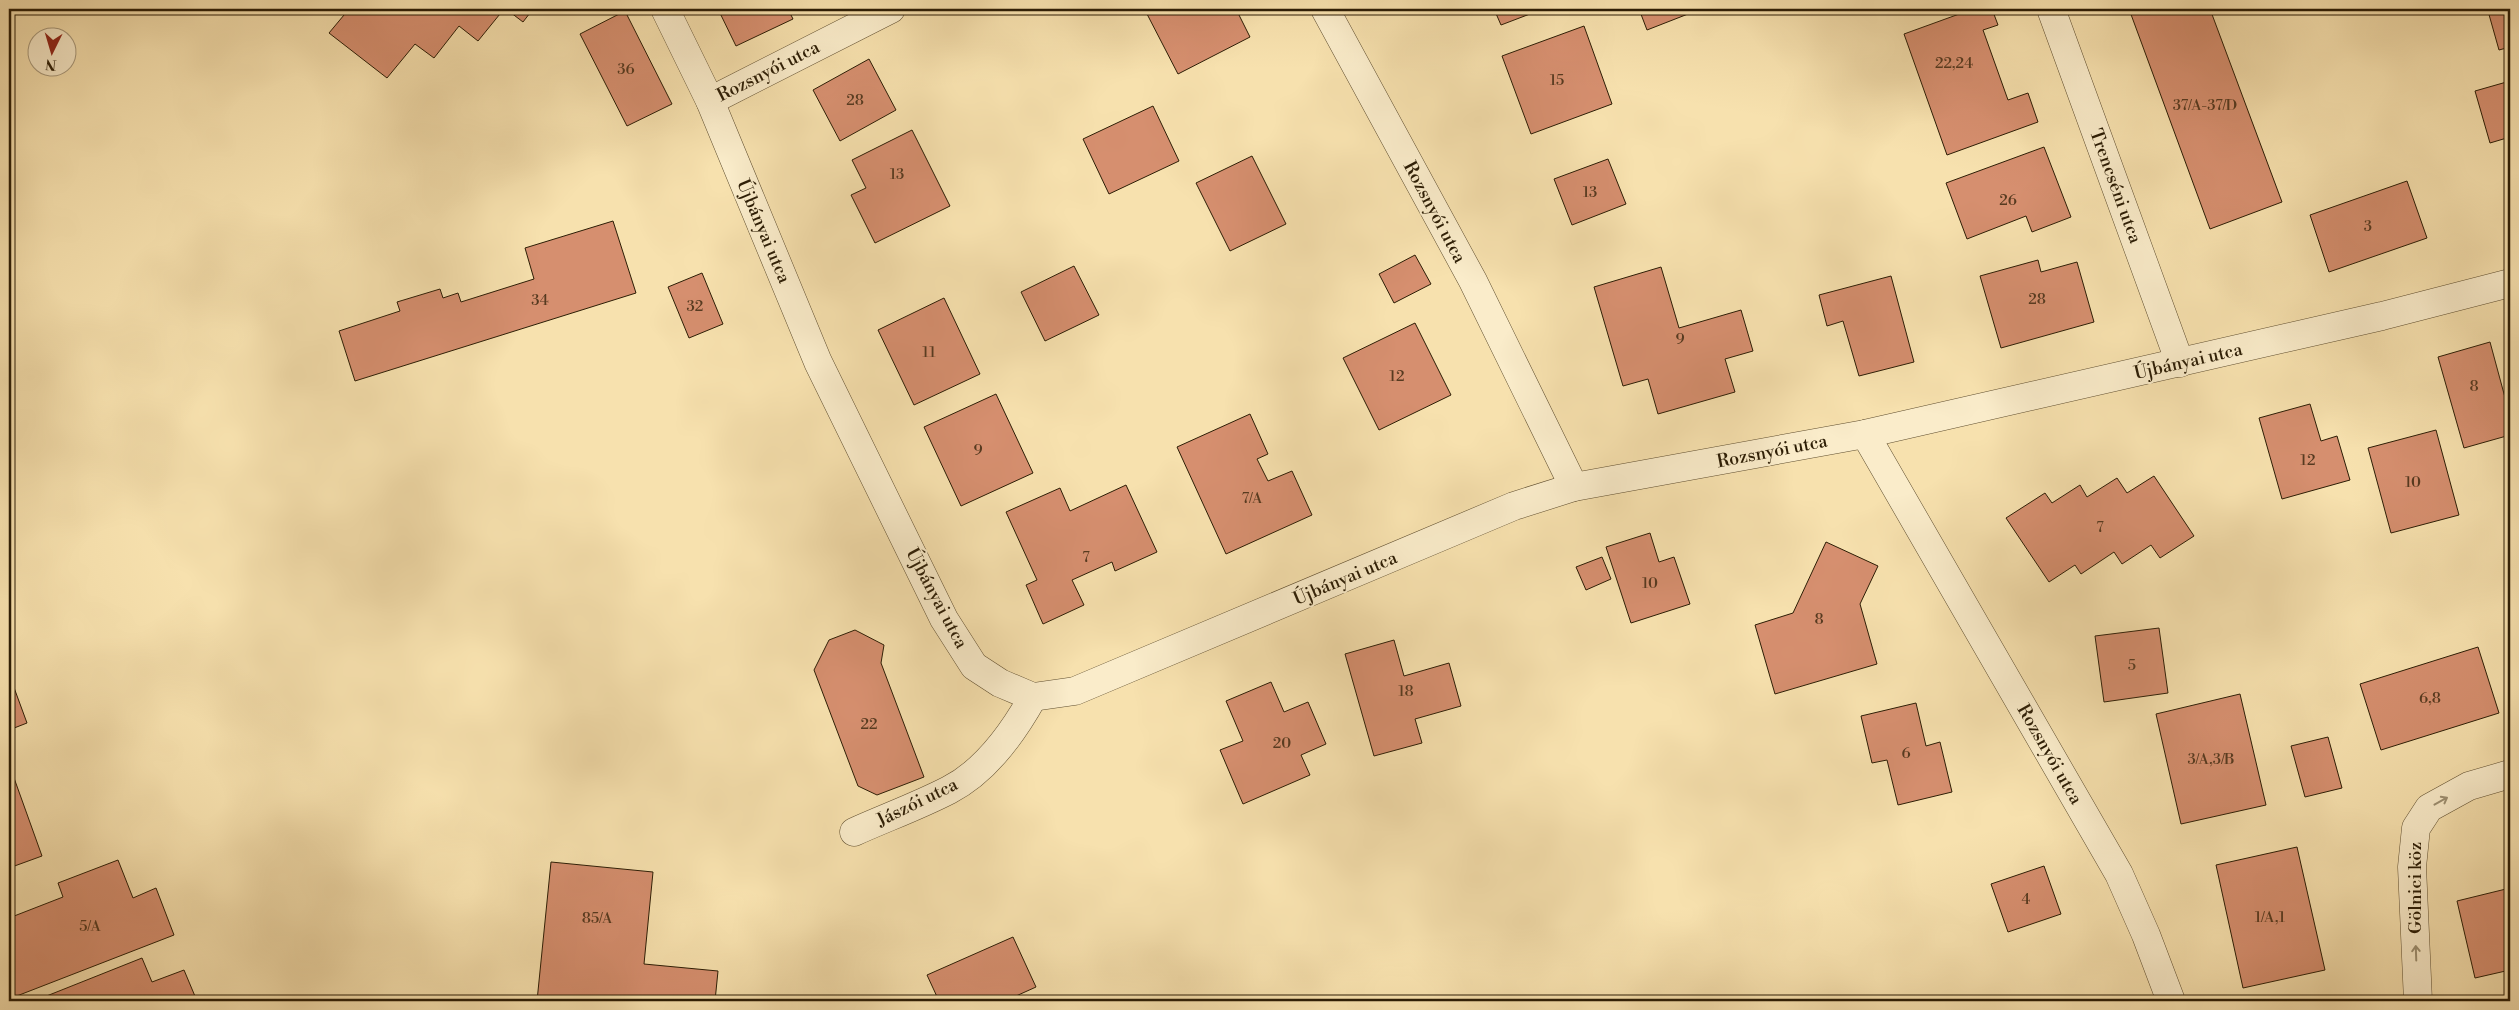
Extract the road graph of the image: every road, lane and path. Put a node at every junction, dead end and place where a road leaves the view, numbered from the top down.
1 (665, 9) edge
2 (891, 9) edge
3 (1325, 9) edge
4 (2051, 9) edge
5 (710, 101) junction
6 (2510, 283) edge
7 (2180, 363) junction
8 (1865, 434) junction
9 (1574, 488) junction
10 (1032, 697) junction
11 (2510, 774) edge
12 (854, 832) dead end
13 (2171, 1001) edge
14 (2418, 1001) edge

1 - 5 street, Rozsnyói utca
2 - 5 street, Rozsnyói utca
3 - 9 street, Rozsnyói utca
4 - 7 street, Trencséni utca
5 - 10 street, Újbányai utca
6 - 7 street, Újbányai utca
7 - 8 street, Újbányai utca
8 - 9 street, Rozsnyói utca
8 - 13 street, Rozsnyói utca
9 - 10 street, Újbányai utca
10 - 12 street, Jászói utca
14 -> 11 street, Gölnici köz

